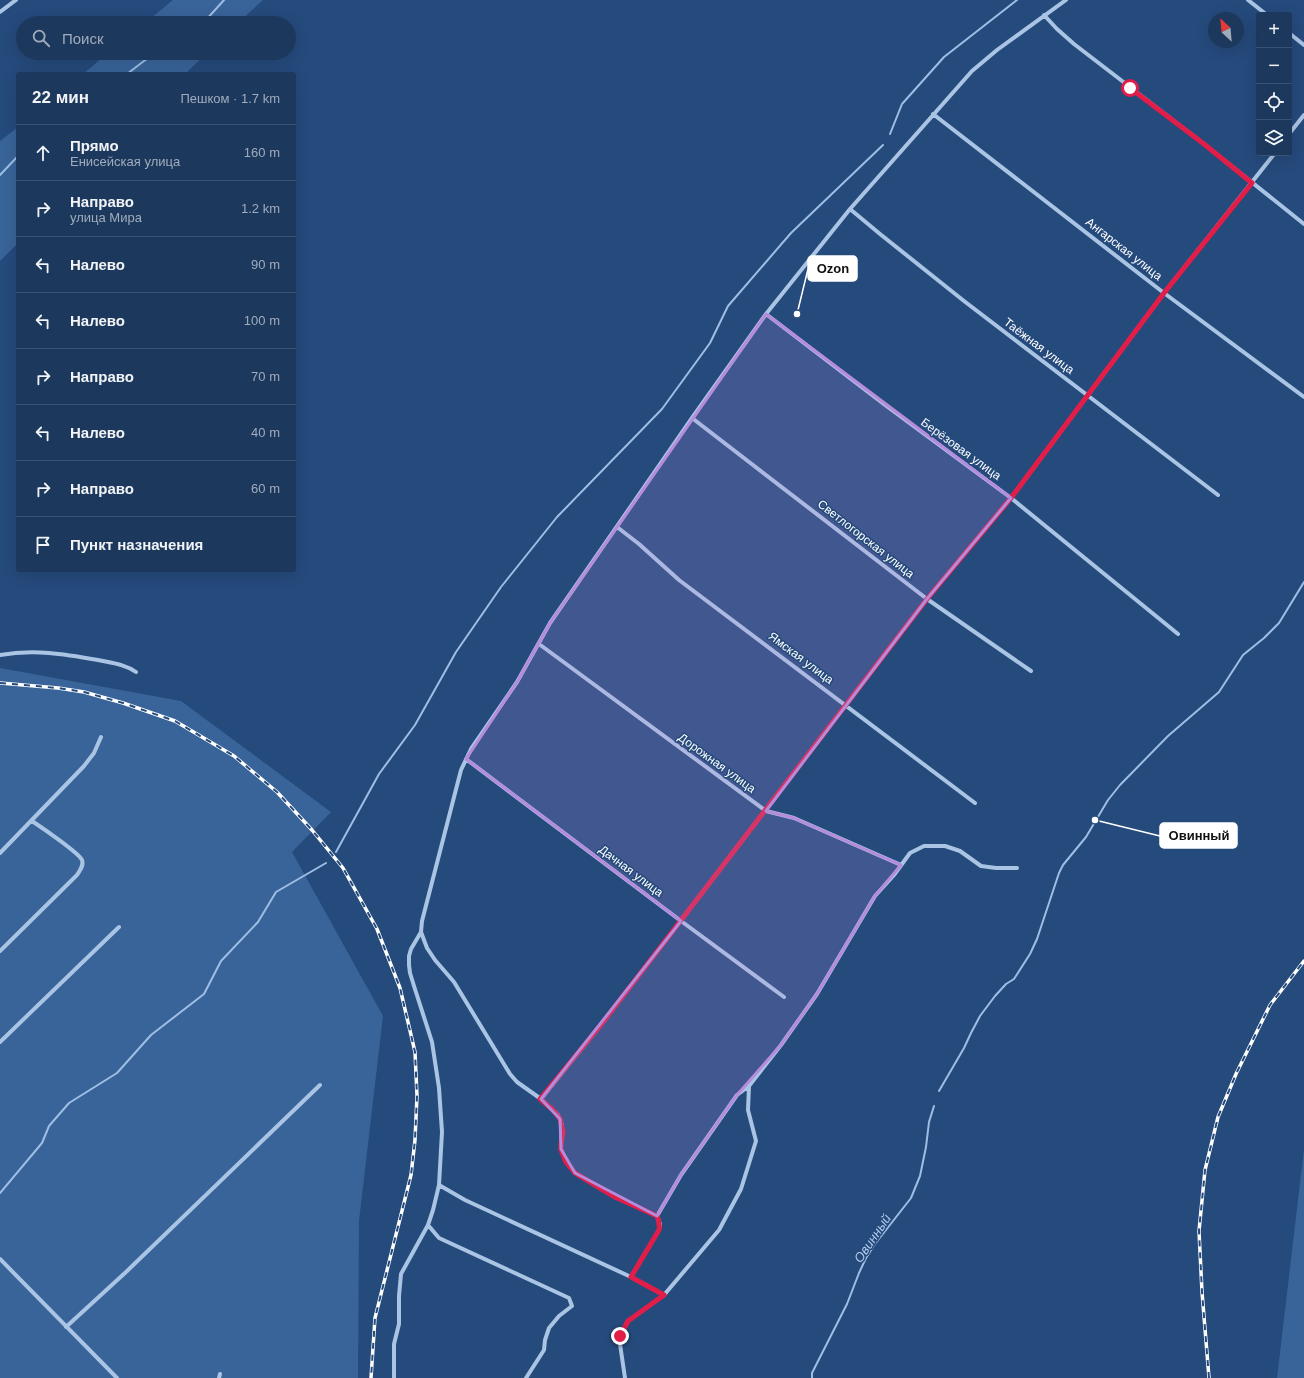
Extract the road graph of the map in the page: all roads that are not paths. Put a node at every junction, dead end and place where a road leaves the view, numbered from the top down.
1 (16, 0) edge
2 (1066, 0) edge
3 (1248, 0) edge
4 (0, 12) edge
5 (1263, 12) edge
6 (1044, 15) junction
7 (1292, 35) edge
8 (1304, 45) edge
9 (933, 114) junction
10 (1304, 115) edge
11 (1292, 130) edge
12 (1273, 156) edge
13 (1252, 183) junction
14 (850, 209) junction
15 (1304, 224) edge
16 (1164, 293) junction
17 (766, 314) junction
18 (1088, 396) junction
19 (1304, 397) edge
20 (692, 418) junction
21 (1218, 495) dead end
22 (1011, 498) junction
23 (617, 527) junction
24 (927, 599) junction
25 (1178, 634) dead end
26 (539, 644) junction
27 (0, 655) edge
28 (1031, 670) dead end
29 (136, 672) dead end
30 (846, 705) junction
31 (101, 738) dead end
32 (466, 759) junction
33 (975, 803) dead end
34 (766, 811) junction
35 (32, 821) junction
36 (0, 853) edge
37 (902, 865) junction
38 (1017, 868) dead end
39 (681, 921) junction
40 (119, 927) dead end
41 (421, 932) junction
42 (0, 951) edge
43 (784, 997) dead end
44 (0, 1042) edge
45 (320, 1085) dead end
46 (749, 1086) junction
47 (540, 1099) junction
48 (439, 1185) junction
49 (657, 1216) junction
50 (428, 1225) junction
51 (0, 1259) edge
52 (631, 1277) junction
53 (664, 1295) junction
54 (66, 1327) junction
55 (117, 1378) edge
56 (394, 1378) edge
57 (526, 1378) edge
58 (625, 1378) edge

1 - 4 street
2 - 6 street
3 - 5 street
6 - 9 street
6 - 13 street
7 - 8 street
9 - 14 street
9 - 16 street, Ангарская улица
10 - 11 street
12 - 13 street
13 - 15 street
13 - 16 street
14 - 17 street
14 - 18 street, Таёжная улица
16 - 18 street
16 - 19 street, Ангарская улица
17 - 20 street
17 - 22 street, Берёзовая улица
18 - 21 street, Таёжная улица
18 - 22 street
20 - 23 street
20 - 24 street, Светлогорская улица
22 - 24 street
22 - 25 street, Берёзовая улица
23 - 26 street
23 - 30 street, Ямская улица
24 - 28 street, Светлогорская улица
24 - 30 street
26 - 32 street
26 - 34 street, Дорожная улица
27 - 29 street
30 - 33 street, Ямская улица
30 - 34 street
31 - 35 street
32 - 39 street, Дачная улица
32 - 41 street
34 - 37 street, Дорожная улица
34 - 39 street
35 - 36 street
35 - 42 street
37 - 38 street
37 - 46 street
39 - 43 street, Дачная улица
39 - 47 street
40 - 44 street
41 - 47 street
41 - 48 street
45 - 54 street
46 - 49 street
46 - 53 street
47 - 49 street
48 - 50 street
48 - 52 street
49 - 52 street
50 - 56 street
50 - 57 street
51 - 54 street
52 - 53 street
53 - 58 street
54 - 55 street

